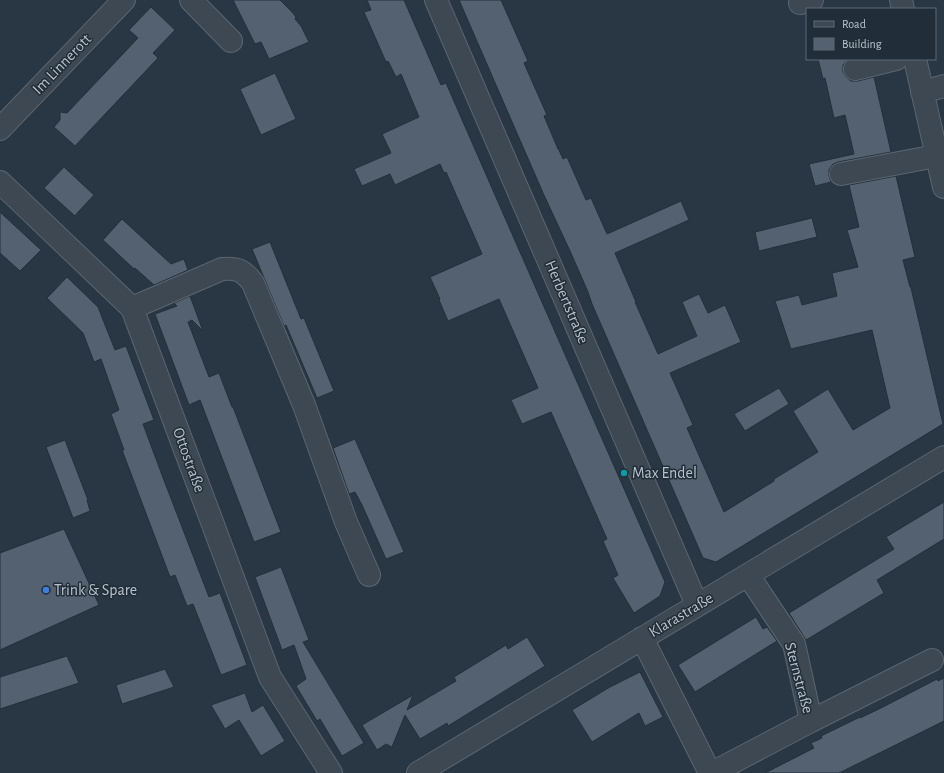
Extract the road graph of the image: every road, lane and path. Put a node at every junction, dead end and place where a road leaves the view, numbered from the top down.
1 (124, 0) edge
2 (191, 0) edge
3 (436, 0) edge
4 (231, 41) dead end
5 (892, 60) edge
6 (915, 60) edge
7 (855, 69) dead end
8 (944, 86) edge
9 (922, 92) junction
10 (0, 129) edge
11 (936, 156) junction
12 (842, 174) dead end
13 (0, 182) edge
14 (944, 187) edge
15 (132, 308) junction
16 (944, 457) edge
17 (369, 575) dead end
18 (748, 575) junction
19 (697, 605) junction
20 (642, 638) junction
21 (932, 660) dead end
22 (811, 721) junction
23 (331, 773) edge
24 (418, 773) edge
25 (711, 773) edge

1 - 10 street, Im Linnerott
2 - 4 street
3 - 19 street, Herbertstraße
5 - 7 street
6 - 9 street
8 - 9 street
9 - 11 street
11 - 12 street
11 - 14 street
13 - 15 street, Ottostraße
15 - 17 street
15 - 23 street, Ottostraße
16 - 18 street, Klarastraße
18 - 19 street, Klarastraße
18 - 22 street, Sternstraße
19 - 20 street, Klarastraße
20 - 24 street, Klarastraße
20 - 25 street, Sternstraße
21 - 22 street, Sternstraße
22 - 25 street, Sternstraße

